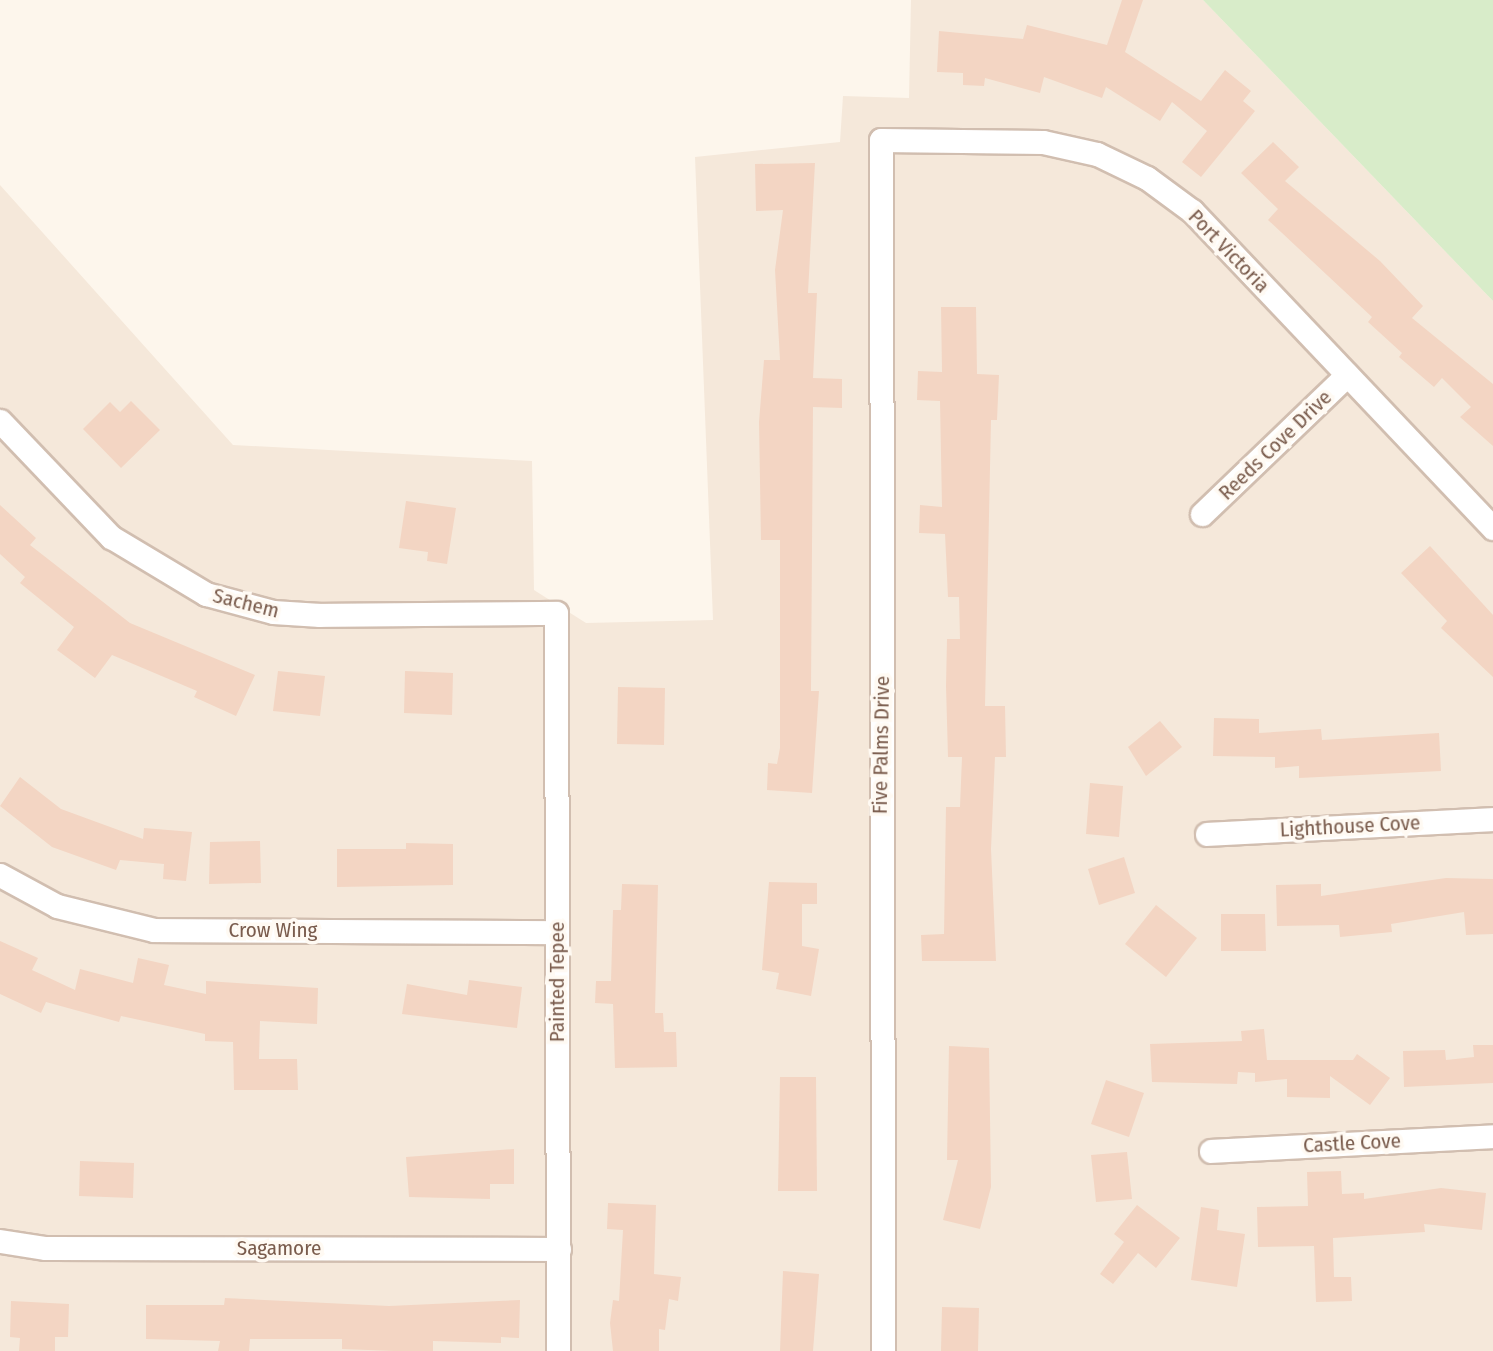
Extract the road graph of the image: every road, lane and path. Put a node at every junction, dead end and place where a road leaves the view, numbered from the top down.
1 (881, 140) joint
2 (1348, 375) junction
3 (0, 421) edge
4 (1202, 514) dead end
5 (1493, 528) edge
6 (556, 613) joint
7 (1493, 819) edge
8 (1207, 834) dead end
9 (0, 874) edge
10 (557, 932) junction
11 (1493, 1136) edge
12 (1211, 1150) dead end
13 (0, 1241) edge
14 (559, 1249) junction
15 (558, 1351) edge
16 (883, 1351) edge

1 - 2 street, Port Victoria
1 - 16 street, Five Palms Drive
2 - 4 street, Reeds Cove Drive
2 - 5 street, Port Victoria
3 - 6 street, Sachem
6 - 10 street, Painted Tepee
7 - 8 street, Lighthouse Cove
9 - 10 street, Crow Wing
10 - 14 street, Painted Tepee
11 - 12 street, Castle Cove
13 - 14 street, Sagamore
14 - 15 street, Painted Tepee

